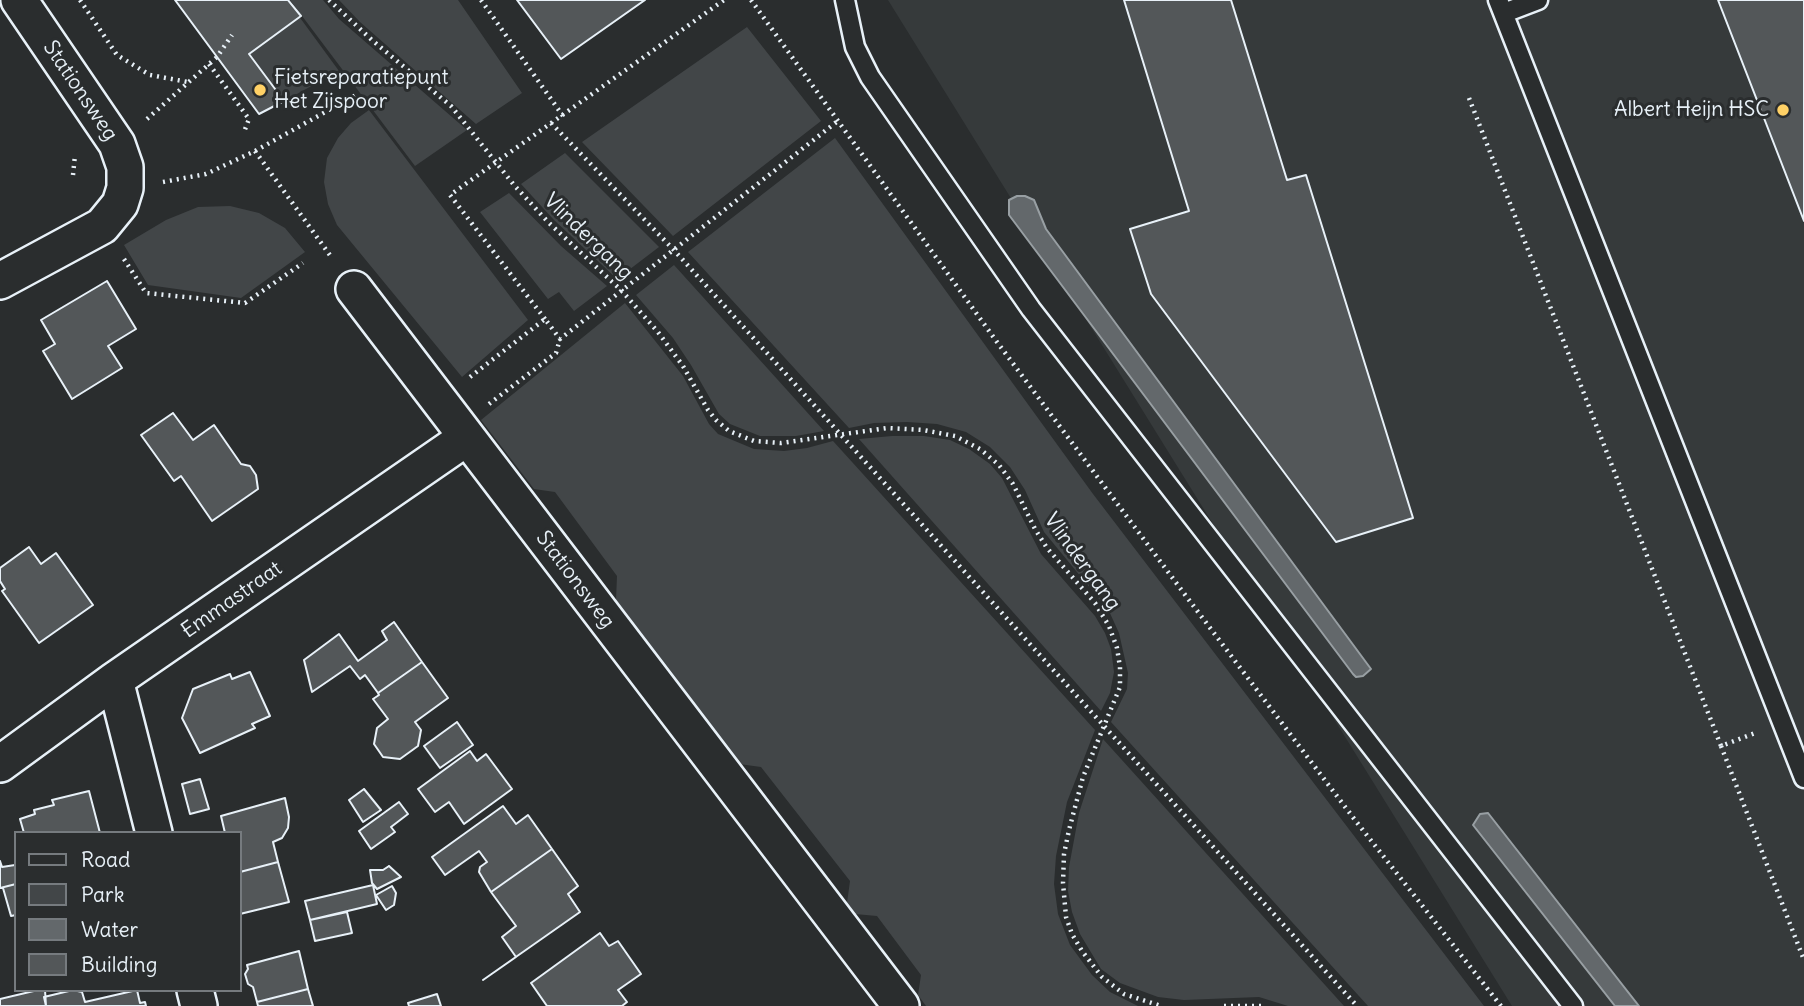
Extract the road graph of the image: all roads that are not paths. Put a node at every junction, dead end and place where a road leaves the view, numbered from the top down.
1 (19, 0) edge
2 (845, 0) edge
3 (1538, 0) edge
4 (1501, 7) edge
5 (0, 281) edge
6 (354, 289) road end
7 (466, 438) junction
8 (115, 680) junction
9 (0, 764) edge
10 (1804, 778) edge
11 (154, 831) edge
12 (901, 1006) edge
13 (1573, 1006) edge

1 - 5 street, Stationsweg
2 - 13 lane
3 - 4 lane
4 - 10 lane
6 - 7 street, Stationsweg
7 - 8 street, Emmastraat
7 - 12 street, Stationsweg
8 - 9 street, Emmastraat
8 - 11 street

